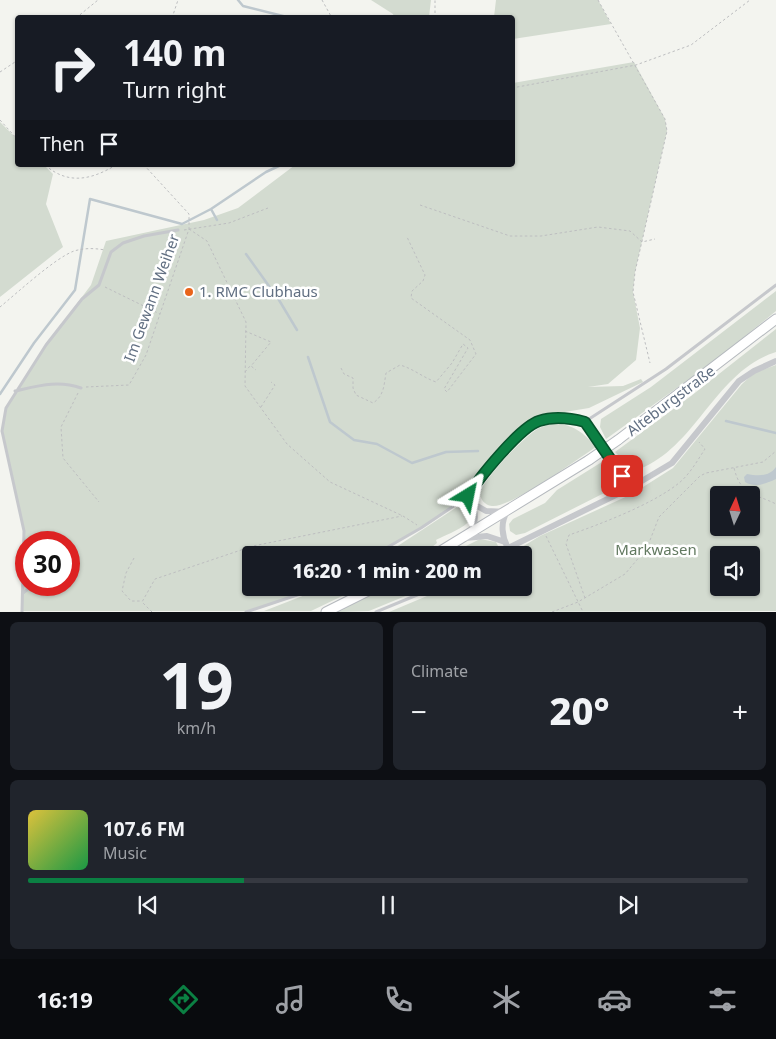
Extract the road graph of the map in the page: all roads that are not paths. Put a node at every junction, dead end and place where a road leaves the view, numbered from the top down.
1 (178, 230) dead end
2 (776, 285) edge
3 (776, 319) edge
4 (776, 361) edge
5 (81, 388) road end
6 (14, 392) junction
7 (585, 422) junction
8 (630, 488) junction
9 (468, 496) junction
10 (472, 503) junction
11 (508, 512) junction
12 (24, 531) edge
13 (464, 538) junction
14 (506, 545) junction
15 (390, 546) edge
16 (450, 546) edge
17 (23, 596) edge
18 (294, 596) edge
19 (358, 596) edge
20 (415, 596) edge
21 (22, 612) edge
22 (246, 612) edge
23 (326, 612) edge
24 (376, 612) edge

1 - 6 lane
2 - 7 lane
3 - 11 main road, Alteburgstraße, bridge
4 - 8 street
5 - 6 lane
6 - 12 lane
7 - 8 street
7 - 9 street
8 - 14 street
9 - 10 street
9 - 15 lane
10 - 11 street
10 - 13 street
11 - 13 main road, Alteburgstraße
11 - 14 street
13 - 14 street
13 - 16 main road, Alteburgstraße
17 - 21 lane
18 - 22 lane
19 - 23 main road
20 - 24 lane

